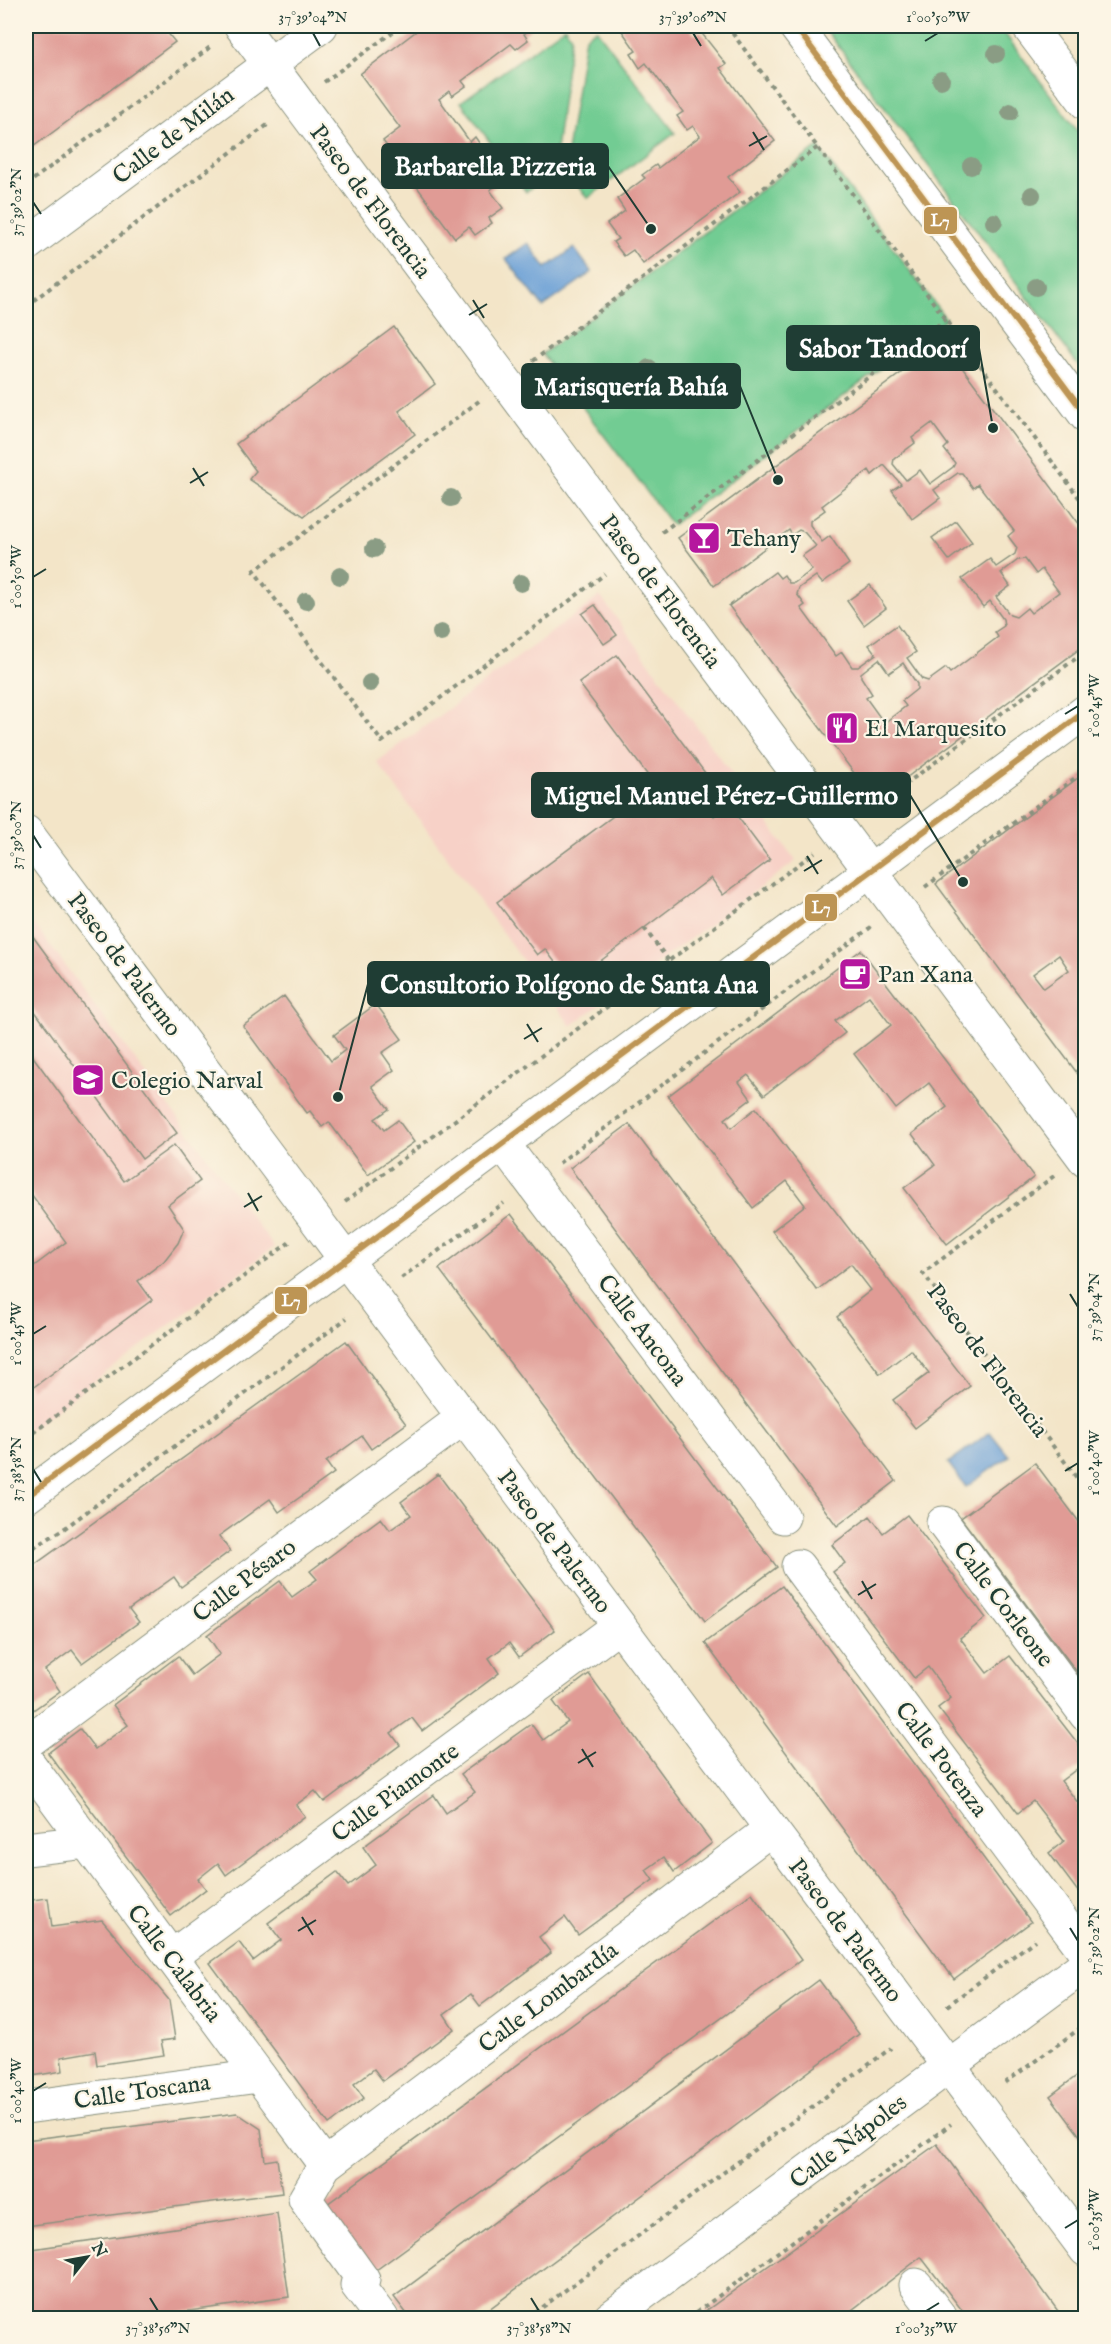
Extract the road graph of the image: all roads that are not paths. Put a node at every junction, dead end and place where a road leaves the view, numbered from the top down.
1 (321, 26) edge
2 (795, 26) edge
3 (1028, 26) edge
4 (231, 32) edge
5 (269, 64) junction
6 (1086, 103) edge
7 (26, 245) edge
8 (1086, 416) edge
9 (1086, 711) edge
10 (26, 831) edge
11 (870, 871) junction
12 (503, 1144) junction
13 (1084, 1158) edge
14 (346, 1260) junction
15 (463, 1418) junction
16 (26, 1497) edge
17 (783, 1517) dead end
18 (943, 1523) dead end
19 (798, 1566) dead end
20 (619, 1626) junction
21 (1086, 1714) edge
22 (26, 1743) edge
23 (26, 1760) edge
24 (771, 1829) junction
25 (86, 1842) junction
26 (26, 1849) edge
27 (1086, 1953) edge
28 (171, 1957) junction
29 (1086, 1964) edge
30 (948, 2066) junction
31 (260, 2076) junction
32 (26, 2107) edge
33 (325, 2165) junction
34 (1075, 2215) edge
35 (1086, 2250) edge
36 (916, 2284) dead end
37 (382, 2319) edge
38 (610, 2319) edge
39 (941, 2319) edge

1 - 5 street, Calle de Milán
2 - 8 street
3 - 6 street
4 - 5 street, Paseo de Florencia
5 - 7 street, Calle de Milán
5 - 11 street, Paseo de Florencia
9 - 11 street
10 - 14 street, Paseo de Palermo
11 - 12 street
11 - 13 street, Paseo de Florencia
12 - 14 street
12 - 17 street, Calle Ancona
14 - 15 street, Paseo de Palermo
14 - 16 street
15 - 20 street, Paseo de Palermo
15 - 22 street, Calle Pésaro
18 - 21 street, Calle Corleone
19 - 27 street, Calle Potenza
20 - 24 street, Paseo de Palermo
20 - 28 street, Calle Piamonte
23 - 25 street, Calle Calabria
24 - 30 street, Paseo de Palermo
24 - 33 street, Calle Lombardía
25 - 26 street
25 - 28 street, Calle Calabria
28 - 31 street, Calle Calabria
29 - 30 street, Calle Nápoles
30 - 34 street, Paseo de Palermo
30 - 38 street, Calle Nápoles
31 - 32 street, Calle Toscana
31 - 33 street, Calle Calabria
33 - 37 street
34 - 35 street, Paseo de Palermo
36 - 39 street

